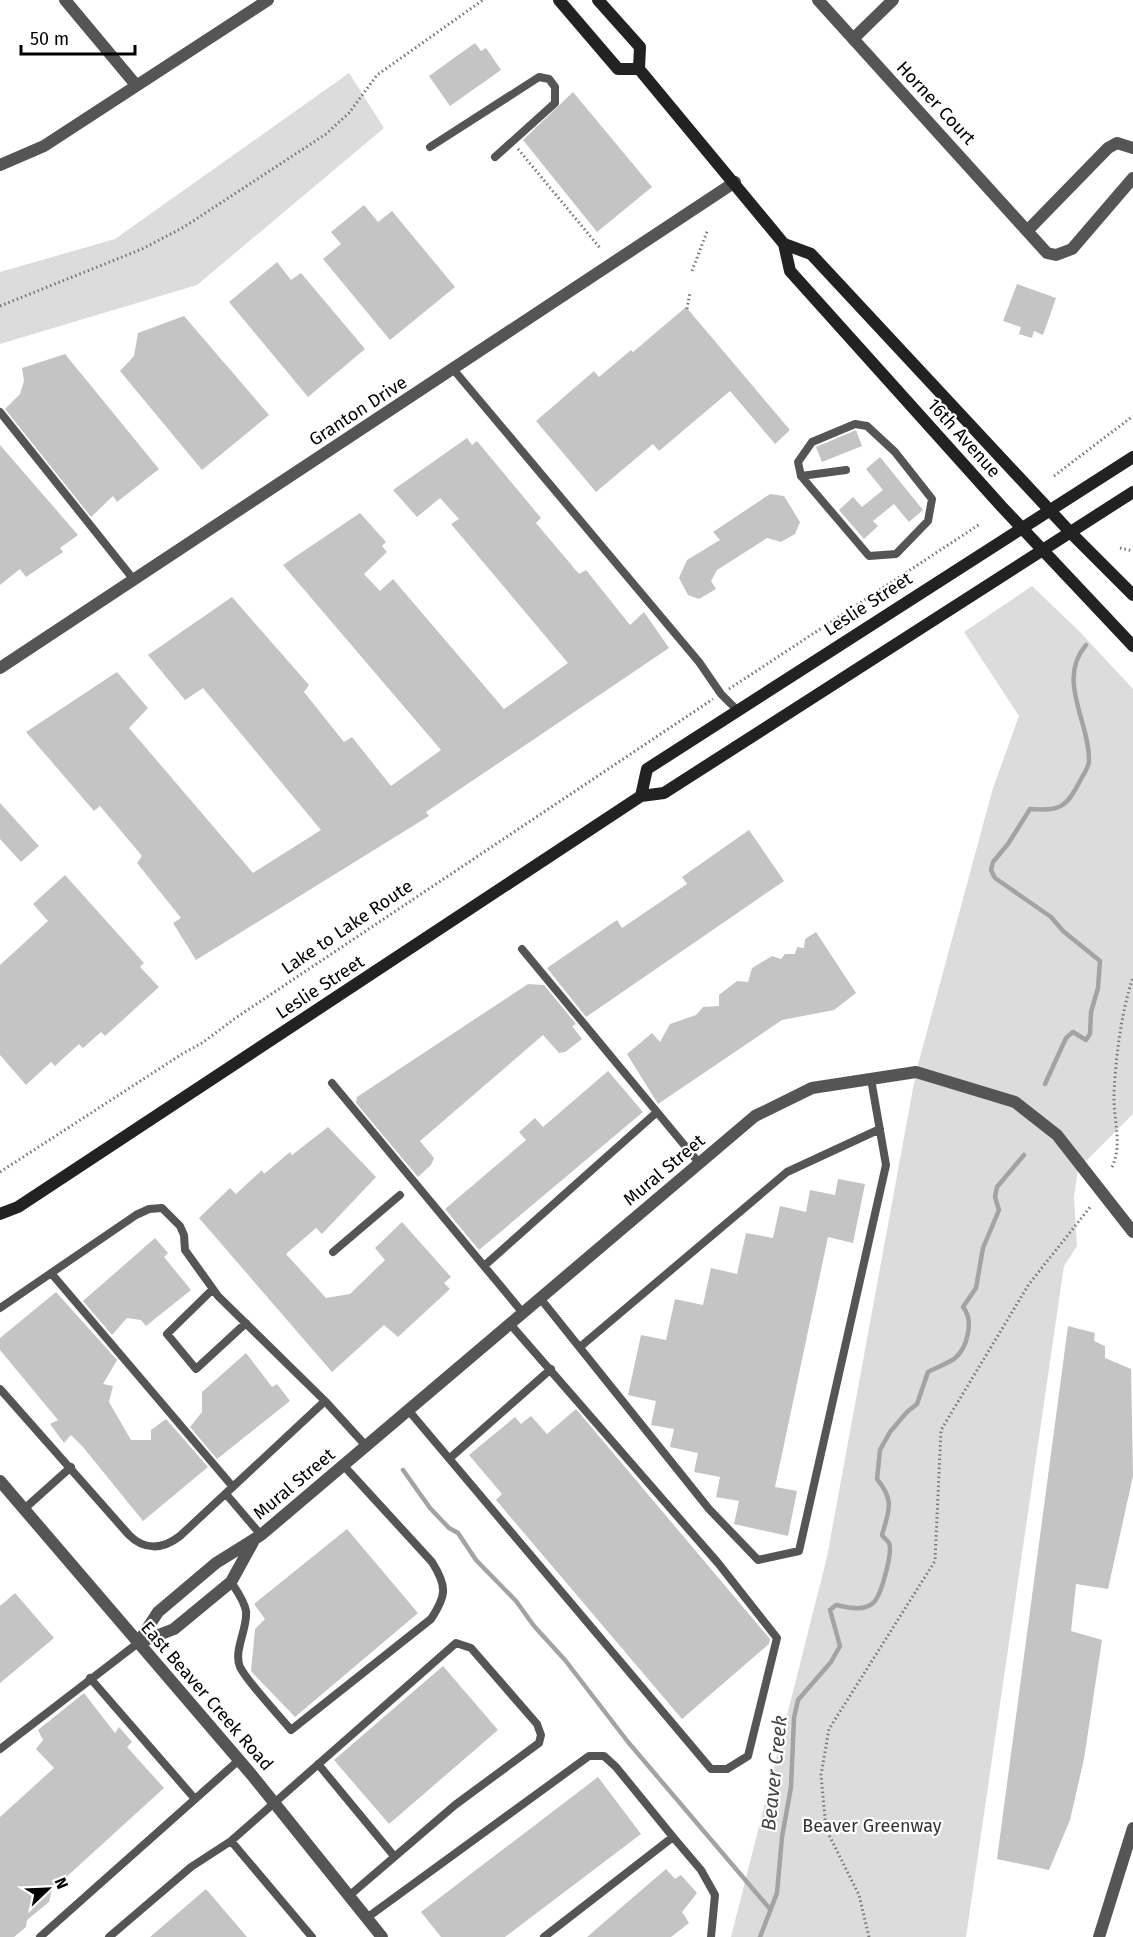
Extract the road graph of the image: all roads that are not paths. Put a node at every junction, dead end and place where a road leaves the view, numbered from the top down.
1 (66, 0) edge
2 (268, 0) edge
3 (559, 0) edge
4 (598, 0) edge
5 (818, 0) edge
6 (893, 0) edge
7 (853, 39) junction
8 (639, 69) junction
9 (136, 85) junction
10 (430, 147) dead end
11 (1133, 148) edge
12 (495, 157) dead end
13 (0, 165) edge
14 (1133, 178) edge
15 (735, 182) junction
16 (1028, 230) junction
17 (784, 244) junction
18 (453, 369) junction
19 (0, 412) edge
20 (1133, 457) edge
21 (846, 470) dead end
22 (801, 476) junction
23 (1133, 492) edge
24 (1051, 511) junction
25 (1022, 528) junction
26 (1070, 532) junction
27 (1043, 550) junction
28 (134, 580) junction
29 (1133, 596) edge
30 (1133, 646) edge
31 (0, 668) edge
32 (736, 710) junction
33 (641, 796) junction
34 (522, 949) dead end
35 (871, 1079) junction
36 (332, 1083) dead end
37 (657, 1113) junction
38 (880, 1129) junction
39 (700, 1164) junction
40 (400, 1195) dead end
41 (18, 1207) junction
42 (0, 1214) edge
43 (0, 1226) edge
44 (1133, 1232) edge
45 (333, 1252) dead end
46 (484, 1266) junction
47 (51, 1273) junction
48 (213, 1289) junction
49 (540, 1298) junction
50 (0, 1308) edge
51 (523, 1313) junction
52 (246, 1323) junction
53 (510, 1324) junction
54 (580, 1347) junction
55 (550, 1369) junction
56 (0, 1389) edge
57 (325, 1401) junction
58 (409, 1411) junction
59 (367, 1447) junction
60 (450, 1458) junction
61 (344, 1466) junction
62 (71, 1467) junction
63 (0, 1481) edge
64 (232, 1487) junction
65 (226, 1494) junction
66 (23, 1510) junction
67 (257, 1538) junction
68 (231, 1582) junction
69 (138, 1643) junction
70 (90, 1678) junction
71 (0, 1749) edge
72 (239, 1760) junction
73 (318, 1764) junction
74 (195, 1799) junction
75 (275, 1802) junction
76 (1133, 1828) edge
77 (672, 1837) junction
78 (231, 1841) junction
79 (394, 1856) junction
80 (350, 1895) junction
81 (368, 1917) junction
82 (40, 1937) edge
83 (109, 1937) edge
84 (312, 1937) edge
85 (382, 1937) edge
86 (544, 1937) edge
87 (711, 1937) edge
88 (1099, 1937) edge

1 - 9 street
2 - 9 street
3 - 8 main road
4 - 8 main road
5 - 7 street, Horner Court
6 - 7 street
7 - 16 street, Horner Court
8 - 15 main road, 16th Avenue
9 - 13 street
10 - 12 lane
11 - 16 street
14 - 16 street, Horner Court
15 - 17 main road, 16th Avenue
15 - 18 street, Granton Drive
17 - 24 main road, 16th Avenue
17 - 25 main road, 16th Avenue
18 - 28 street, Granton Drive
18 - 32 lane
19 - 28 lane
20 - 24 main road, Leslie Street
21 - 22 lane
22 - 22 lane
23 - 26 main road, Leslie Street
24 - 25 main road, Leslie Street
24 - 26 main road, 16th Avenue
25 - 27 main road, 16th Avenue
25 - 32 main road, Leslie Street
26 - 27 main road, Leslie Street
26 - 29 main road, 16th Avenue
27 - 30 main road, 16th Avenue
27 - 33 main road, Leslie Street
28 - 31 street, Granton Drive
32 - 33 main road, Leslie Street
33 - 41 main road, Leslie Street
34 - 37 lane
35 - 38 lane
35 - 39 street, Mural Street
35 - 44 street, Mural Street
36 - 46 lane
37 - 39 lane
37 - 46 lane
38 - 54 lane
38 - 54 lane
39 - 49 street, Mural Street
40 - 45 lane
41 - 42 main road, Leslie Street
41 - 43 main road, Leslie Street
46 - 51 lane
47 - 48 lane
47 - 50 lane
47 - 64 lane
48 - 52 lane
48 - 52 lane
49 - 51 street, Mural Street
49 - 54 lane
51 - 53 street, Mural Street
52 - 57 lane
53 - 55 lane
53 - 58 street, Mural Street
55 - 60 lane
55 - 60 lane
56 - 62 lane
57 - 59 lane
57 - 64 lane
58 - 59 street, Mural Street
58 - 60 lane
59 - 61 street, Mural Street
61 - 67 street, Mural Street
61 - 68 lane
62 - 65 lane
62 - 66 lane
63 - 66 street, East Beaver Creek Road
64 - 65 lane
65 - 67 lane
66 - 69 street, East Beaver Creek Road
67 - 68 street, Mural Street
67 - 69 street, Mural Street
68 - 69 street, Mural Street
69 - 70 lane
69 - 72 street, East Beaver Creek Road
70 - 71 lane
70 - 74 lane
72 - 74 lane
72 - 75 street, East Beaver Creek Road
73 - 75 lane
73 - 79 lane
73 - 79 lane
74 - 82 lane
75 - 78 lane
75 - 80 street, East Beaver Creek Road
76 - 88 street
77 - 81 lane
77 - 86 lane
77 - 87 lane
78 - 83 lane
78 - 84 lane
79 - 80 lane
80 - 81 street, East Beaver Creek Road
81 - 85 street, East Beaver Creek Road

